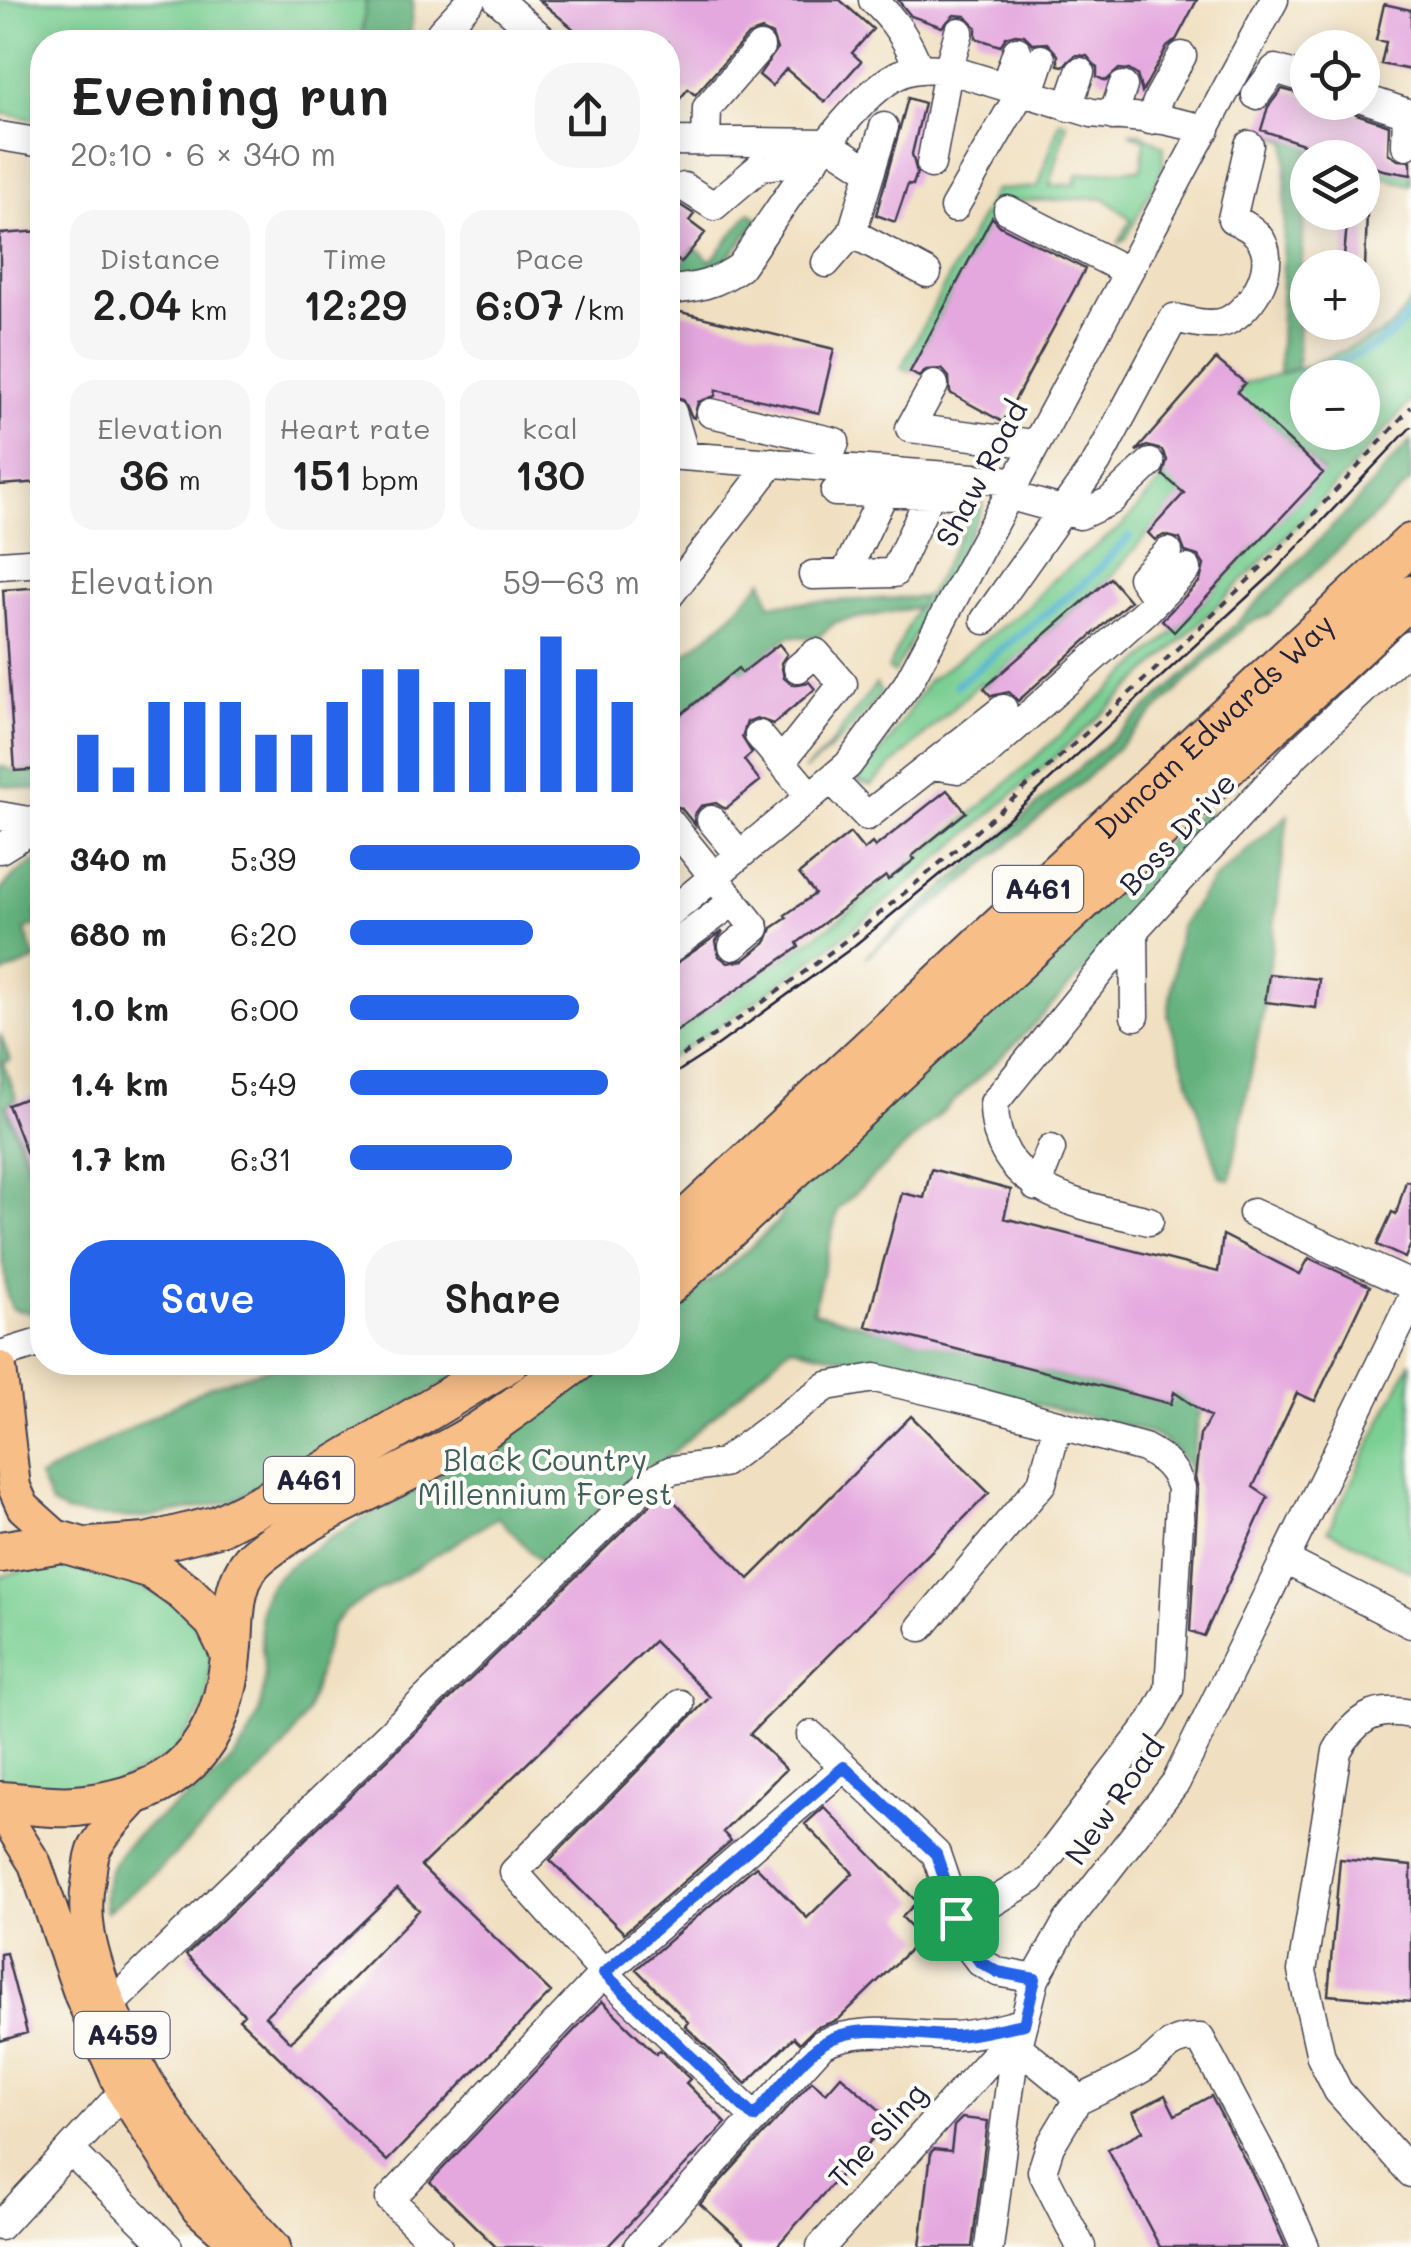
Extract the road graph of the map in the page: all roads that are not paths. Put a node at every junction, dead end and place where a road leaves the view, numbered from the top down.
1 (498, 0) edge
2 (873, 0) edge
3 (1274, 0) edge
4 (466, 8) edge
5 (443, 30) edge
6 (532, 30) edge
7 (959, 32) dead end
8 (760, 47) dead end
9 (1029, 55) dead end
10 (1182, 56) dead end
11 (919, 68) junction
12 (948, 70) junction
13 (1080, 72) dead end
14 (1290, 73) edge
15 (1123, 86) dead end
16 (1019, 91) junction
17 (1252, 93) junction
18 (1380, 104) edge
19 (1068, 107) junction
20 (1113, 116) junction
21 (1150, 120) junction
22 (884, 127) dead end
23 (1206, 129) junction
24 (0, 136) edge
25 (30, 141) edge
26 (680, 142) edge
27 (706, 142) junction
28 (1403, 144) edge
29 (1249, 145) dead end
30 (821, 151) junction
31 (931, 164) dead end
32 (870, 171) junction
33 (684, 187) dead end
34 (954, 208) dead end
35 (1015, 217) dead end
36 (852, 233) junction
37 (826, 263) dead end
38 (1128, 271) junction
39 (927, 273) dead end
40 (680, 289) edge
41 (934, 385) dead end
42 (978, 408) dead end
43 (710, 414) dead end
44 (964, 434) junction
45 (1034, 444) junction
46 (680, 456) edge
47 (773, 462) junction
48 (1150, 463) dead end
49 (831, 479) junction
50 (884, 492) junction
51 (1009, 492) junction
52 (930, 494) junction
53 (1061, 510) junction
54 (1411, 544) edge
55 (1178, 561) dead end
56 (30, 563) edge
57 (0, 565) edge
58 (680, 572) edge
59 (845, 574) junction
60 (812, 575) dead end
61 (1411, 596) edge
62 (985, 620) dead end
63 (1411, 644) edge
64 (798, 668) dead end
65 (1003, 709) dead end
66 (759, 735) dead end
67 (782, 762) junction
68 (932, 765) junction
69 (820, 788) junction
70 (0, 816) edge
71 (711, 820) dead end
72 (30, 821) edge
73 (30, 830) edge
74 (680, 835) edge
75 (0, 849) edge
76 (740, 855) junction
77 (714, 876) junction
78 (734, 901) junction
79 (680, 905) edge
80 (1134, 930) junction
81 (680, 941) edge
82 (733, 946) dead end
83 (1134, 1016) dead end
84 (1051, 1149) dead end
85 (1036, 1187) junction
86 (1253, 1213) dead end
87 (1149, 1222) dead end
88 (680, 1226) edge
89 (680, 1274) edge
90 (1411, 1285) edge
91 (1411, 1302) edge
92 (30, 1346) edge
93 (0, 1355) edge
94 (0, 1368) edge
95 (486, 1375) edge
96 (558, 1375) edge
97 (1058, 1424) junction
98 (76, 1545) junction
99 (0, 1552) edge
100 (1285, 1560) junction
101 (1411, 1624) edge
102 (921, 1627) dead end
103 (231, 1654) junction
104 (680, 1704) dead end
105 (1411, 1714) edge
106 (811, 1735) dead end
107 (844, 1767) junction
108 (138, 1795) junction
109 (0, 1805) edge
110 (956, 1918) junction
111 (604, 1973) junction
112 (1035, 1979) junction
113 (110, 2005) junction
114 (1020, 2035) junction
115 (122, 2092) junction
116 (1077, 2102) junction
117 (754, 2117) junction
118 (70, 2150) junction
119 (1411, 2173) edge
120 (0, 2226) edge
121 (168, 2247) edge
122 (241, 2247) edge
123 (274, 2247) edge
124 (438, 2247) edge
125 (638, 2247) edge
126 (821, 2247) edge
127 (989, 2247) edge
128 (1081, 2247) edge
129 (1305, 2247) edge

1 - 6 street
2 - 11 street
3 - 17 street, Shaw Road
4 - 5 street
7 - 12 street
8 - 27 street
9 - 16 street
10 - 21 street
11 - 12 street
11 - 30 street
12 - 16 street
12 - 31 street
13 - 19 street
14 - 17 street
15 - 20 street
16 - 19 street
16 - 34 street
17 - 23 street, Shaw Road
18 - 28 street
19 - 20 street
20 - 21 street
21 - 23 street
22 - 32 street
23 - 38 street, Shaw Road
24 - 25 street
26 - 27 street
27 - 30 street
29 - 53 street
30 - 32 street
30 - 33 street
30 - 40 street
32 - 36 street
35 - 38 street
36 - 37 street
36 - 39 street
38 - 45 street, Shaw Road
41 - 44 street
42 - 44 street
43 - 49 street
44 - 45 street
45 - 51 street, Shaw Road
46 - 47 street
47 - 49 street
47 - 58 street
48 - 53 street
49 - 50 street
49 - 51 street
50 - 52 street
50 - 59 street
51 - 52 street
51 - 53 street
51 - 69 street, Shaw Road
52 - 59 street
53 - 62 street
54 - 88 highway, Duncan Edwards Way / A461
55 - 68 street
56 - 57 street
59 - 60 street
61 - 89 highway, Duncan Edwards Way / A461
63 - 80 street, Boss Drive
64 - 67 street
65 - 68 street
66 - 67 street
67 - 69 street
68 - 69 street
69 - 76 street, Shaw Road
70 - 72 street
71 - 76 street
73 - 75 street
74 - 77 street
76 - 77 street, Shaw Road
77 - 78 street
77 - 79 street, Shaw Road
78 - 81 street
78 - 82 street
80 - 83 street
80 - 85 street, Boss Drive
84 - 85 street
85 - 87 street
86 - 90 street
91 - 100 street, New Road
92 - 93 street
94 - 98 main road
95 - 98 highway, A461
96 - 103 highway, A461
97 - 102 street
97 - 110 street
97 - 113 street
98 - 99 highway, A461
98 - 103 highway, A461
100 - 101 street
100 - 112 street, New Road
103 - 108 highway, A461
104 - 111 street
105 - 119 street
106 - 107 street
107 - 110 street
107 - 111 street
108 - 109 highway, A461
108 - 113 main road, A459
109 - 115 main road, A459
110 - 112 street
111 - 117 street
111 - 124 street
112 - 114 street, New Road
113 - 123 main road, A459
114 - 116 street
114 - 117 street
114 - 126 street, The Sling
114 - 127 street, New Road
115 - 118 street
115 - 122 main road, A459
116 - 128 street
116 - 129 street
117 - 125 street
118 - 120 street
118 - 121 street

